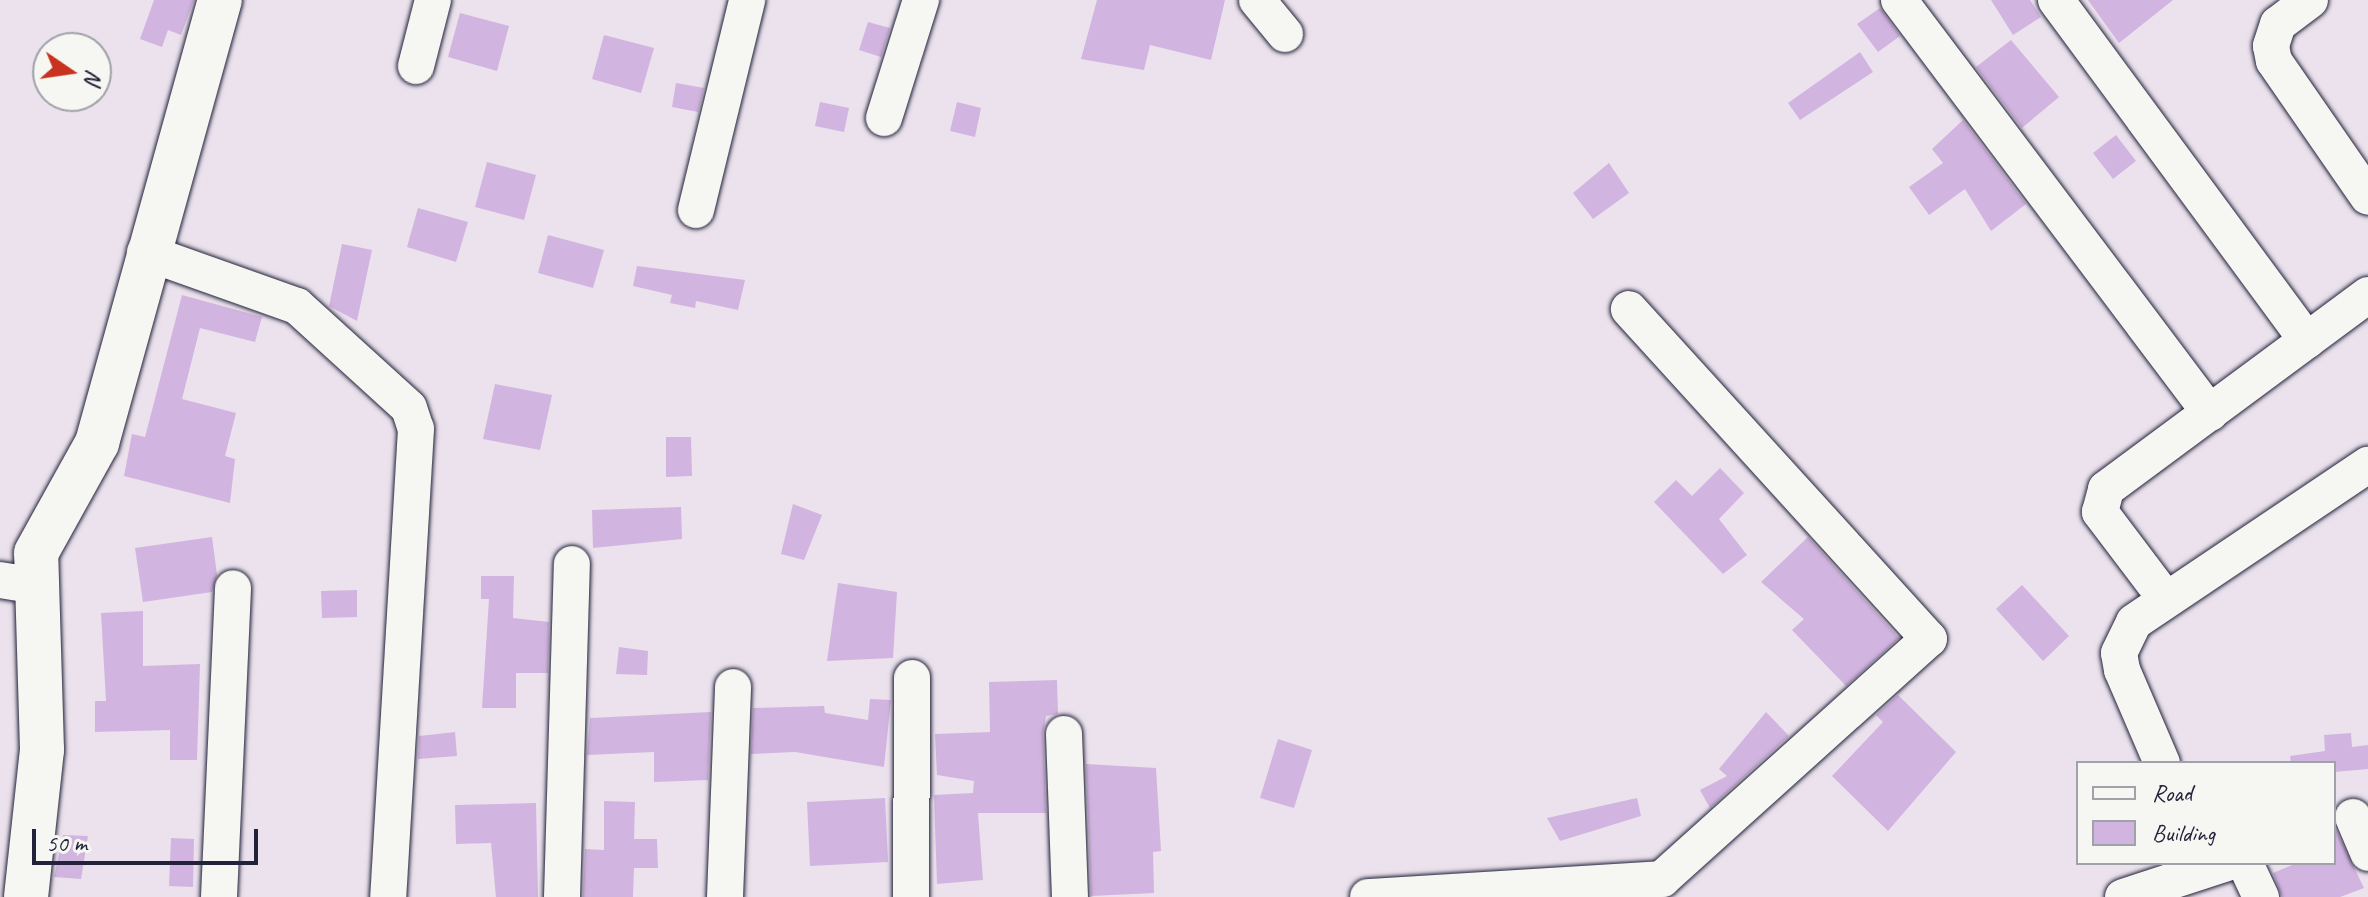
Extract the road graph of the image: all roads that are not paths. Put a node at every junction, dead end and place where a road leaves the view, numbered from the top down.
1 (220, 0) edge
2 (433, 0) edge
3 (747, 0) edge
4 (921, 0) edge
5 (1257, 0) edge
6 (1899, 0) edge
7 (2056, 0) edge
8 (2310, 0) edge
9 (1285, 34) dead end
10 (416, 66) dead end
11 (884, 118) dead end
12 (2368, 197) edge
13 (696, 210) dead end
14 (145, 252) junction
15 (2368, 295) edge
16 (1629, 309) dead end
17 (2307, 340) junction
18 (2210, 413) junction
19 (2368, 465) edge
20 (572, 564) dead end
21 (19, 583) edge
22 (233, 588) dead end
23 (2165, 598) junction
24 (912, 678) dead end
25 (733, 687) dead end
26 (1064, 734) dead end
27 (2161, 761) edge
28 (2352, 818) edge
29 (2368, 853) edge
30 (2214, 865) edge
31 (2246, 865) edge
32 (26, 897) edge
33 (219, 897) edge
34 (388, 897) edge
35 (562, 897) edge
36 (725, 897) edge
37 (911, 897) edge
38 (1070, 897) edge
39 (1368, 897) edge
40 (2123, 897) edge
41 (2261, 897) edge

1 - 14 street
2 - 10 street
3 - 13 street
4 - 11 street
5 - 9 street
6 - 18 street
7 - 17 street
8 - 12 street
14 - 21 street
14 - 34 street
15 - 17 street
16 - 39 street
17 - 18 street
18 - 23 street
19 - 23 street
20 - 35 street
21 - 32 street
22 - 33 street
23 - 27 street
24 - 37 street
25 - 36 street
26 - 38 street
28 - 29 street
30 - 40 street
31 - 41 street

